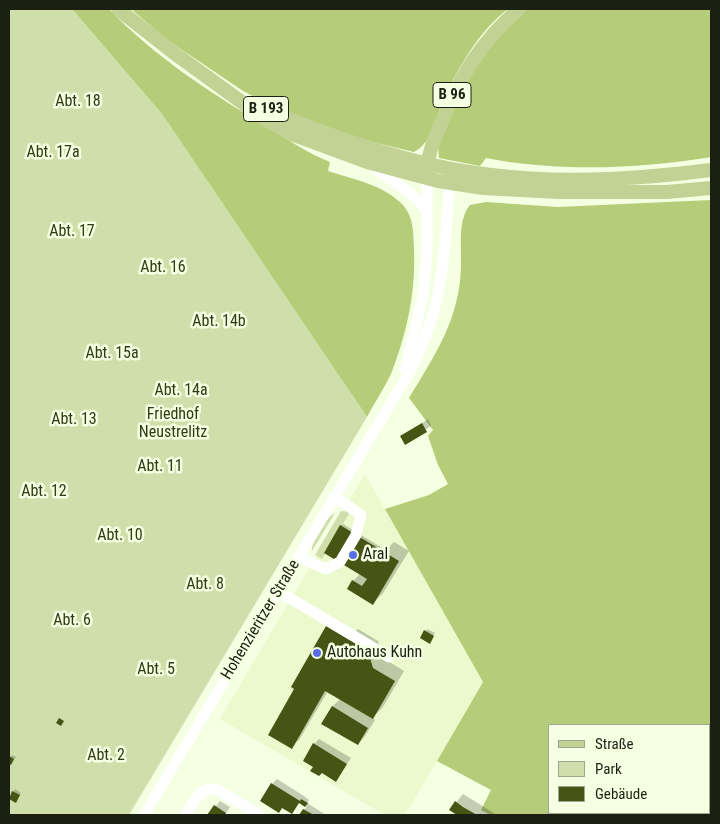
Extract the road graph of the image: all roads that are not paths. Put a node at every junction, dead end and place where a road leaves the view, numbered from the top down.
1 (118, 9) edge
2 (519, 9) edge
3 (227, 91) junction
4 (367, 162) junction
5 (428, 162) junction
6 (450, 168) junction
7 (711, 170) edge
8 (711, 175) edge
9 (427, 178) junction
10 (449, 183) junction
11 (711, 188) edge
12 (599, 192) junction
13 (428, 211) junction
14 (376, 425) junction
15 (334, 496) junction
16 (298, 557) junction
17 (278, 591) junction
18 (389, 657) dead end
19 (144, 815) edge
20 (186, 815) edge
21 (259, 815) edge

1 - 3 main road, B 193
2 - 5 main road, B 96
3 - 4 main road, B 193
3 - 5 main road, B 193
4 - 9 main road, B 193
4 - 13 street
5 - 6 main road
5 - 9 main road
6 - 7 main road
6 - 10 street, Hohenzieritzer Straße
8 - 12 main road
9 - 10 main road
9 - 13 street, Hohenzieritzer Straße
10 - 12 main road
10 - 14 street, Hohenzieritzer Straße
11 - 12 main road
13 - 14 street, Hohenzieritzer Straße
14 - 15 street, Hohenzieritzer Straße
15 - 16 street, Hohenzieritzer Straße
15 - 16 street
16 - 17 street, Hohenzieritzer Straße
17 - 18 street
17 - 19 street, Hohenzieritzer Straße
20 - 21 street

